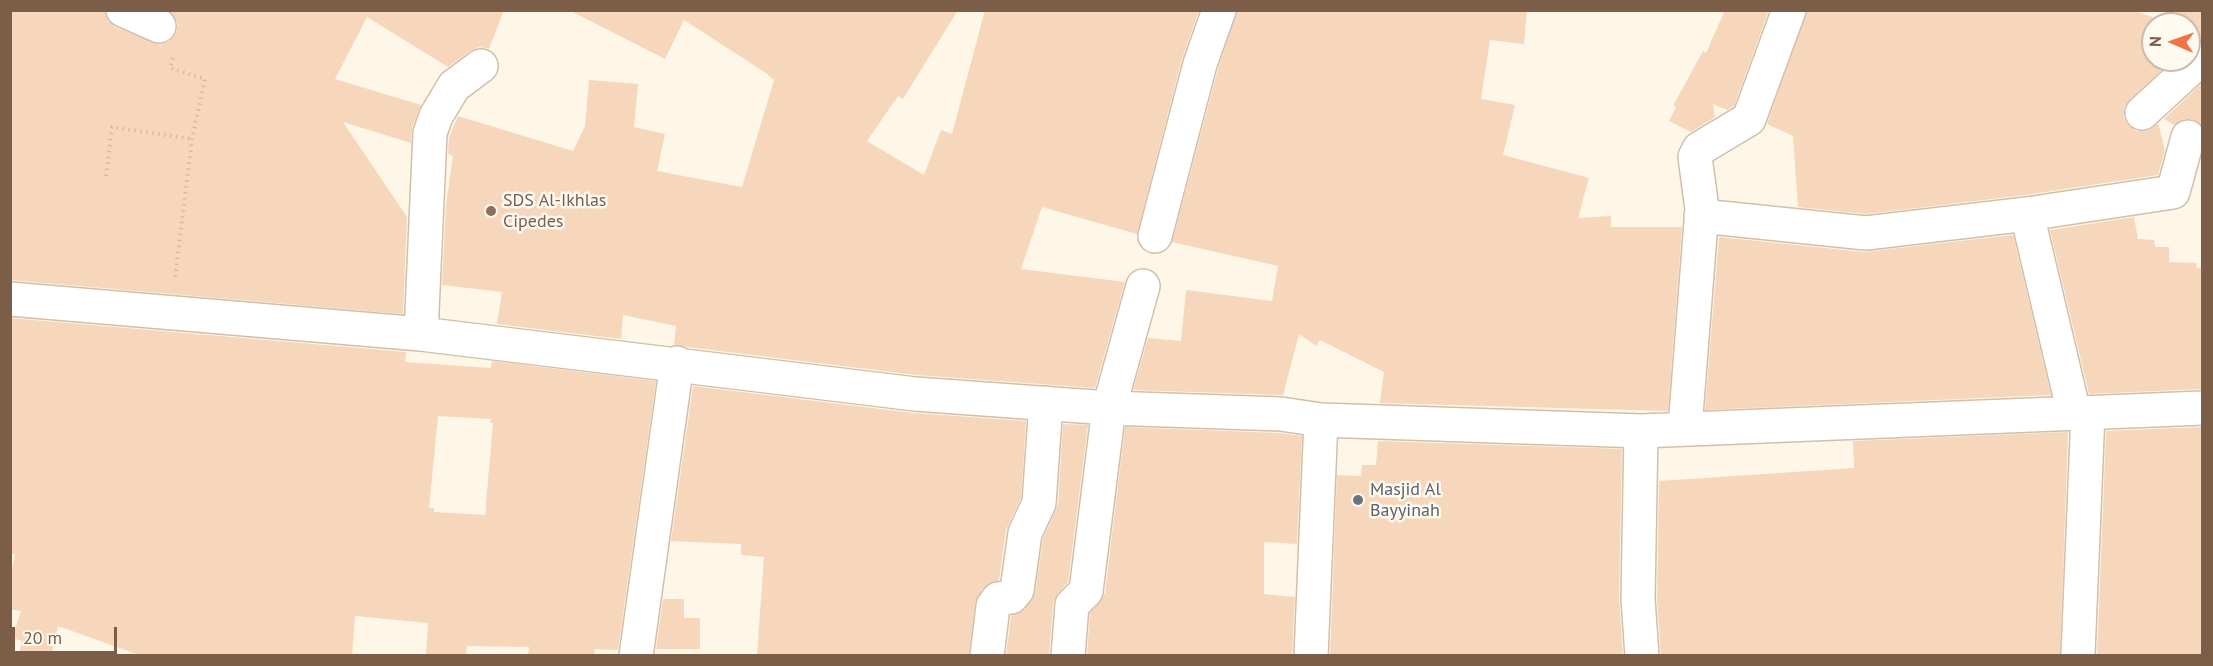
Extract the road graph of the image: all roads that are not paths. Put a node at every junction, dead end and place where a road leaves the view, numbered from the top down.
1 (123, 10) edge
2 (1220, 10) edge
3 (1789, 10) edge
4 (159, 26) road end
5 (2202, 58) edge
6 (481, 66) dead end
7 (2142, 113) dead end
8 (2188, 137) dead end
9 (2027, 214) junction
10 (1701, 216) junction
11 (1155, 236) dead end
12 (1143, 286) dead end
13 (10, 299) edge
14 (421, 334) junction
15 (677, 363) junction
16 (1046, 403) junction
17 (1109, 408) junction
18 (2202, 408) edge
19 (2081, 413) junction
20 (1321, 420) junction
21 (1685, 428) junction
22 (1641, 431) junction
23 (2078, 654) edge
24 (636, 656) edge
25 (987, 656) edge
26 (1068, 656) edge
27 (1311, 656) edge
28 (1642, 656) edge

1 - 4 street
2 - 11 street
3 - 10 street
5 - 7 street
6 - 14 street
8 - 9 street
9 - 10 street
9 - 19 street
10 - 21 street
12 - 17 street
13 - 14 street
14 - 15 street
15 - 16 street
15 - 24 street
16 - 17 street
16 - 25 street
17 - 20 street
17 - 26 street
18 - 19 street
19 - 21 street
19 - 23 street
20 - 22 street
20 - 27 street
21 - 22 street
22 - 28 street

